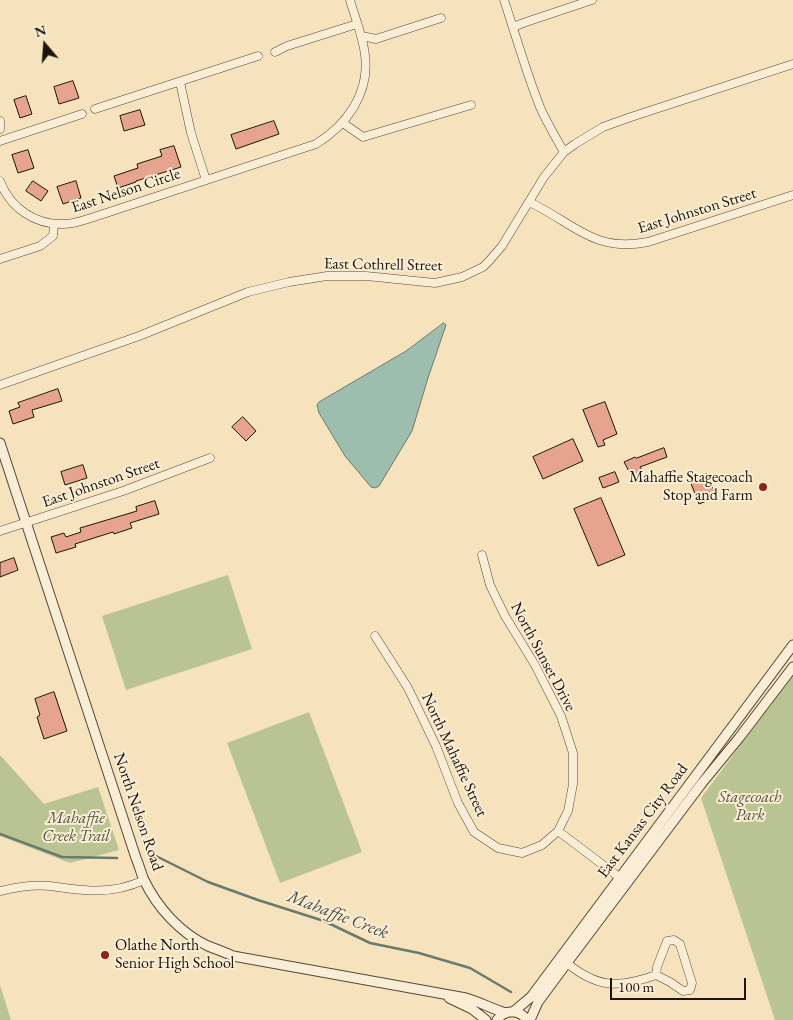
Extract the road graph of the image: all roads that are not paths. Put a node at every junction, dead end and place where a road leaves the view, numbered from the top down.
1 (350, 0) edge
2 (504, 0) edge
3 (592, 0) edge
4 (441, 18) dead end
5 (357, 24) junction
6 (513, 27) junction
7 (362, 36) junction
8 (275, 52) dead end
9 (258, 56) dead end
10 (793, 64) edge
11 (180, 82) junction
12 (471, 104) dead end
13 (95, 109) dead end
14 (82, 114) dead end
15 (0, 121) edge
16 (343, 123) junction
17 (0, 130) edge
18 (0, 141) edge
19 (564, 152) junction
20 (206, 180) junction
21 (0, 181) edge
22 (793, 195) edge
23 (528, 202) junction
24 (54, 224) junction
25 (0, 259) edge
26 (0, 385) edge
27 (0, 443) edge
28 (210, 458) dead end
29 (26, 522) junction
30 (0, 531) edge
31 (482, 555) dead end
32 (375, 636) dead end
33 (793, 645) edge
34 (793, 667) edge
35 (558, 830) junction
36 (144, 880) junction
37 (624, 880) junction
38 (0, 891) edge
39 (563, 960) junction
40 (656, 975) junction
41 (437, 992) junction
42 (509, 1012) junction
43 (486, 1020) edge
44 (497, 1020) edge
45 (529, 1020) edge

1 - 5 street, East Nelson Circle
2 - 6 street
3 - 6 street
4 - 7 street
5 - 7 street, East Nelson Circle
5 - 8 street
6 - 19 street
7 - 16 street, East Nelson Circle
9 - 11 street
10 - 19 street, East Cothrell Street
11 - 13 street
11 - 20 street, East Nelson Circle
12 - 16 street
14 - 18 street
15 - 17 street
16 - 20 street, East Nelson Circle
19 - 23 street, East Cothrell Street
20 - 24 street, East Nelson Circle
21 - 24 street, East Nelson Circle
22 - 23 street, East Johnston Street
23 - 26 street, East Cothrell Street
24 - 25 street, East Nelson Circle
27 - 29 street, North Nelson Road
28 - 29 street, East Johnston Street
29 - 30 street, East Johnston Street
29 - 36 street, North Nelson Road
31 - 35 street, North Sunset Drive
32 - 35 street, North Mahaffie Street
33 - 37 street, East Kansas City Road
34 - 37 street, East Kansas City Road
35 - 37 street
36 - 38 street
36 - 41 street, North Nelson Road
37 - 39 street, East Kansas City Road
39 - 40 street
39 - 42 street, East Kansas City Road
39 - 45 street, East Kansas City Road
40 - 40 street
41 - 42 street, North Nelson Road
41 - 43 street, North Nelson Road
42 - 44 street, East Kansas City Road
42 - 45 street, North Nelson Road

